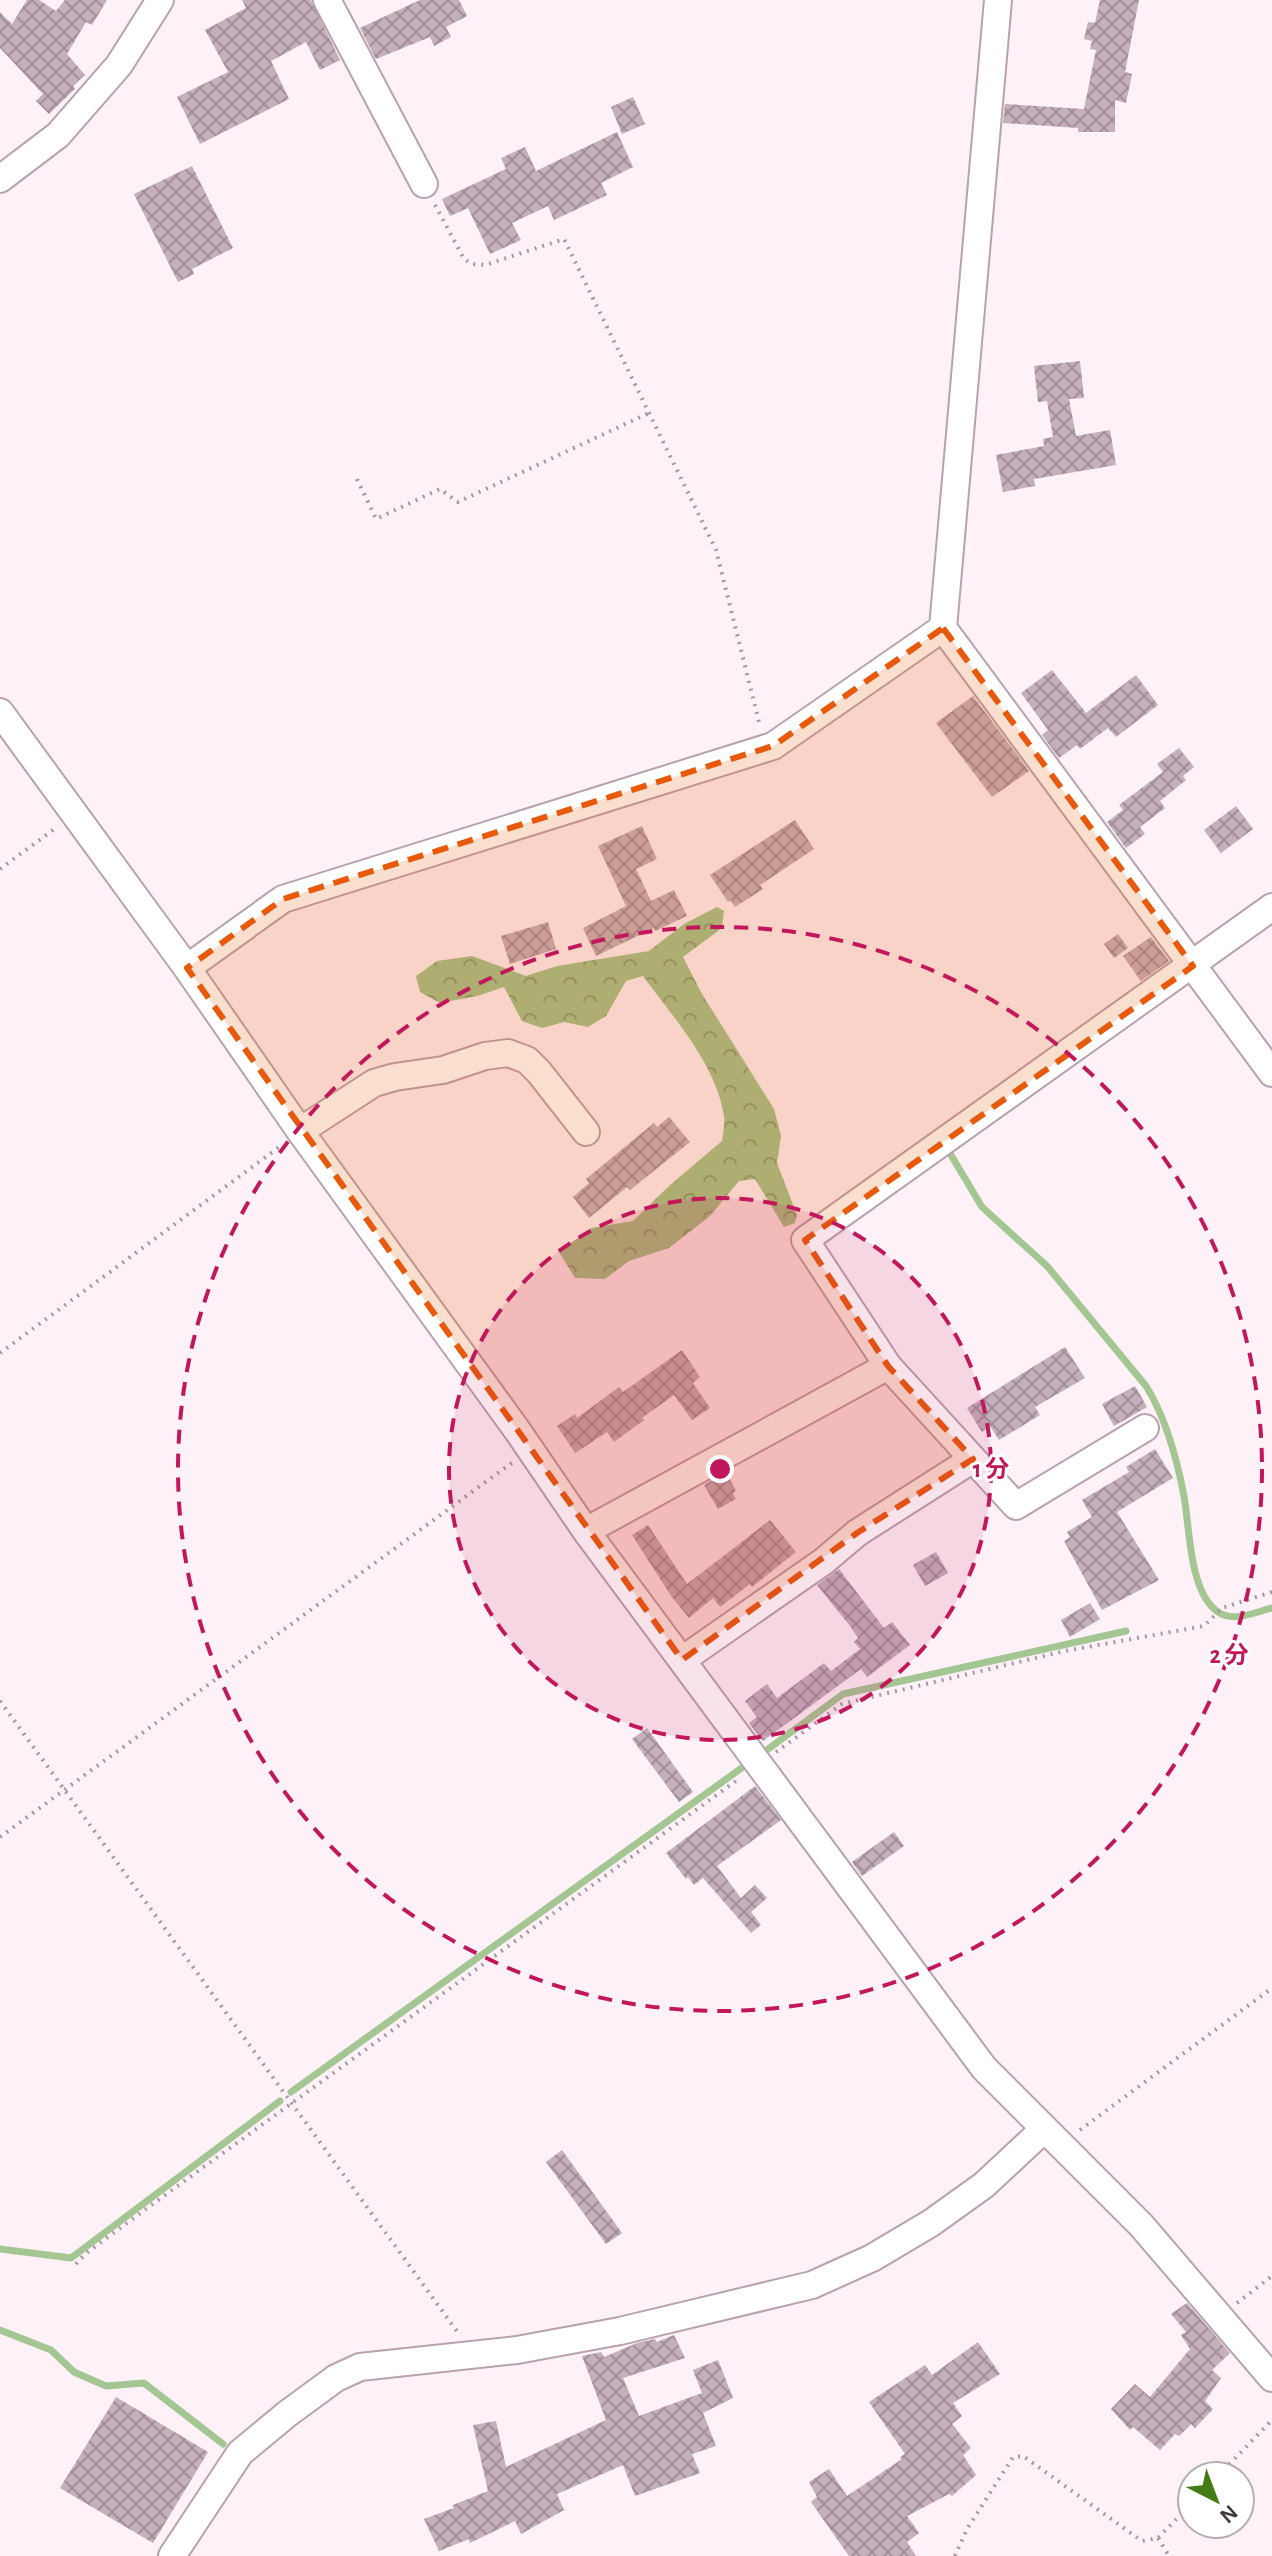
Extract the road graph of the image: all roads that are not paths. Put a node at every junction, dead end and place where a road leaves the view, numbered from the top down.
1 (160, 0) edge
2 (327, 0) edge
3 (998, 0) edge
4 (0, 179) edge
5 (424, 184) road end
6 (943, 628) junction
7 (0, 712) edge
8 (1272, 907) edge
9 (1193, 966) junction
10 (187, 968) junction
11 (1272, 1073) edge
12 (300, 1131) junction
13 (586, 1132) dead end
14 (888, 1366) junction
15 (1145, 1428) dead end
16 (973, 1459) junction
17 (586, 1531) junction
18 (682, 1660) junction
19 (1051, 2138) junction
20 (1272, 2378) edge
21 (172, 2556) edge

1 - 4 street
2 - 5 street
3 - 6 street
6 - 9 street
6 - 10 street
7 - 10 street
8 - 9 street
9 - 11 street
9 - 14 street
10 - 12 street
12 - 13 street
12 - 17 street
14 - 16 street
14 - 17 street
15 - 16 street
16 - 18 street
17 - 18 street
18 - 19 street
19 - 20 street
19 - 21 street

